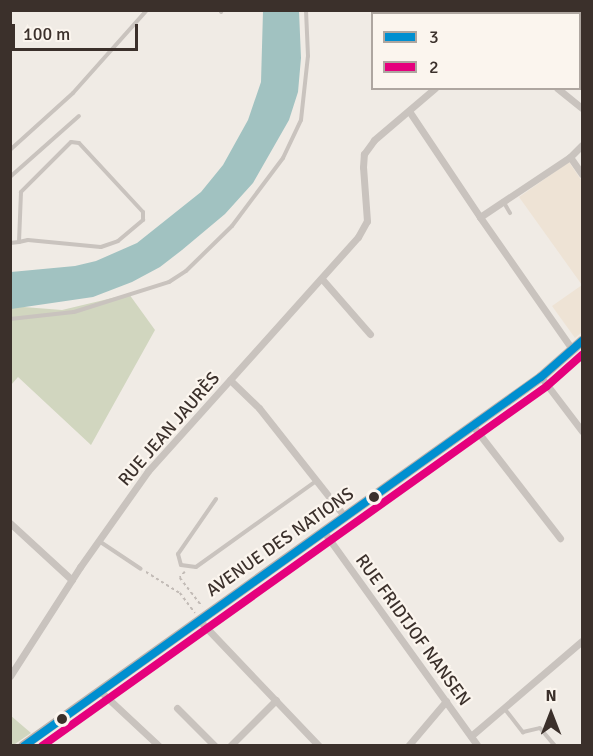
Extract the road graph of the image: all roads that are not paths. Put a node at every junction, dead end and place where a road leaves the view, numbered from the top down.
1 (147, 10) edge
2 (306, 10) edge
3 (433, 90) edge
4 (560, 90) edge
5 (582, 108) edge
6 (408, 111) junction
7 (79, 116) dead end
8 (582, 145) edge
9 (10, 150) edge
10 (570, 157) junction
11 (582, 174) edge
12 (10, 177) edge
13 (503, 201) junction
14 (510, 213) dead end
15 (480, 217) junction
16 (19, 242) junction
17 (10, 243) edge
18 (322, 279) junction
19 (10, 319) edge
20 (370, 334) dead end
21 (582, 341) edge
22 (572, 349) junction
23 (541, 377) junction
24 (230, 380) junction
25 (473, 426) junction
26 (582, 431) edge
27 (316, 480) junction
28 (216, 499) dead end
29 (345, 517) junction
30 (10, 523) edge
31 (324, 532) junction
32 (560, 538) dead end
33 (99, 541) junction
34 (141, 569) road end
35 (72, 580) junction
36 (204, 617) junction
37 (582, 641) edge
38 (13, 666) edge
39 (10, 676) edge
40 (100, 691) junction
41 (276, 700) junction
42 (446, 701) junction
43 (177, 708) dead end
44 (504, 708) junction
45 (471, 736) junction
46 (23, 746) edge
47 (159, 746) edge
48 (215, 746) edge
49 (230, 746) edge
50 (319, 746) edge
51 (408, 746) edge
52 (478, 746) edge
53 (555, 746) edge

1 - 9 lane
2 - 19 lane
3 - 6 street, RUE JEAN JAURÈS
4 - 5 street
6 - 15 street
6 - 18 street, RUE JEAN JAURÈS
7 - 12 lane
8 - 10 street
10 - 11 street
10 - 13 street
13 - 14 lane
13 - 15 street
15 - 22 street
16 - 16 lane
16 - 17 lane
18 - 20 street
18 - 24 street, RUE JEAN JAURÈS
21 - 22 main road, AVENUE DES NATIONS
22 - 23 main road, AVENUE DES NATIONS
23 - 25 main road, AVENUE DES NATIONS
23 - 26 street
24 - 27 street
24 - 33 street, RUE JEAN JAURÈS
25 - 29 main road, AVENUE DES NATIONS
25 - 32 street
27 - 28 lane
27 - 29 street
29 - 31 main road, AVENUE DES NATIONS
30 - 35 street
31 - 36 main road, AVENUE DES NATIONS
31 - 42 street, RUE FRIDTJOF NANSEN
33 - 34 lane
33 - 35 street, RUE JEAN JAURÈS
35 - 38 street, RUE JEAN JAURÈS
36 - 40 main road, AVENUE DES NATIONS
36 - 41 street
37 - 44 street
38 - 39 street, RUE JEAN JAURÈS
40 - 46 main road, AVENUE DES NATIONS
40 - 47 street
41 - 49 street
41 - 50 street
42 - 45 street, RUE FRIDTJOF NANSEN
42 - 51 street
43 - 48 street
44 - 45 street
44 - 53 lane
45 - 52 street, RUE FRIDTJOF NANSEN

